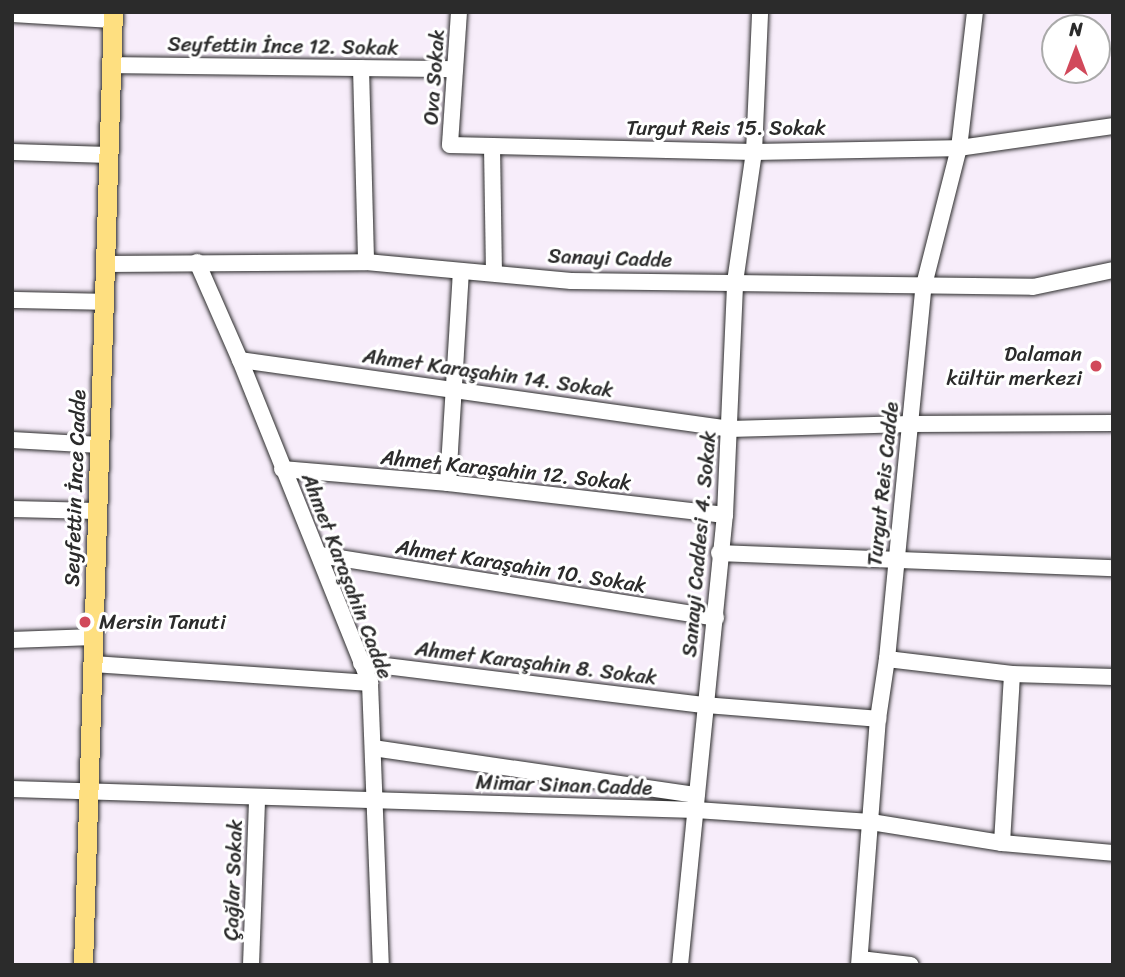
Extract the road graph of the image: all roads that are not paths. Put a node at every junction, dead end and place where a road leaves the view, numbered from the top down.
1 (459, 12) edge
2 (760, 12) edge
3 (975, 12) edge
4 (12, 14) edge
5 (113, 16) edge
6 (112, 65) junction
7 (361, 68) junction
8 (453, 69) junction
9 (1113, 126) edge
10 (492, 146) junction
11 (958, 148) junction
12 (12, 152) edge
13 (754, 152) junction
14 (109, 155) junction
15 (197, 262) junction
16 (366, 262) junction
17 (105, 264) junction
18 (1113, 270) edge
19 (461, 272) junction
20 (494, 272) junction
21 (736, 282) junction
22 (924, 285) junction
23 (12, 300) edge
24 (104, 302) junction
25 (240, 360) junction
26 (456, 389) junction
27 (1113, 423) edge
28 (910, 424) junction
29 (729, 429) junction
30 (12, 440) edge
31 (100, 445) junction
32 (282, 469) junction
33 (448, 483) junction
34 (12, 509) edge
35 (97, 511) junction
36 (725, 516) junction
37 (719, 554) junction
38 (320, 555) junction
39 (896, 560) junction
40 (1113, 568) edge
41 (716, 618) junction
42 (93, 637) junction
43 (12, 640) edge
44 (887, 659) junction
45 (361, 663) junction
46 (93, 664) junction
47 (1013, 674) junction
48 (1113, 677) edge
49 (370, 683) junction
50 (705, 705) junction
51 (878, 719) junction
52 (373, 748) junction
53 (12, 789) edge
54 (89, 792) junction
55 (257, 797) junction
56 (375, 801) junction
57 (696, 803) junction
58 (871, 822) junction
59 (1002, 843) junction
60 (1113, 853) edge
61 (859, 962) edge
62 (83, 965) edge
63 (251, 965) edge
64 (381, 965) edge
65 (680, 965) edge
66 (911, 965) edge

1 - 8 street, Ova Sokak
2 - 13 street, Sanayi Caddesi 4. Sokak
3 - 11 street, Turgut Reis Cadde
4 - 5 street
5 - 6 main road, Seyfettin İnce Cadde
6 - 7 street, Seyfettin İnce 12. Sokak
6 - 14 main road, Seyfettin İnce Cadde
7 - 8 street, Seyfettin İnce 12. Sokak
7 - 16 street
8 - 10 street, Ova Sokak
9 - 11 street, Turgut Reis 15. Sokak
10 - 13 street, Turgut Reis 15. Sokak
10 - 20 street
11 - 13 street, Turgut Reis 15. Sokak
11 - 22 street, Turgut Reis Cadde
12 - 14 street
13 - 21 street, Sanayi Caddesi 4. Sokak
14 - 17 main road, Seyfettin İnce Cadde
15 - 16 street, Sanayi Cadde
15 - 17 street, Sanayi Cadde
15 - 25 street, Ahmet Karaşahin Cadde
16 - 19 street, Sanayi Cadde
17 - 24 main road, Seyfettin İnce Cadde
18 - 22 street, Sanayi Cadde
19 - 20 street, Sanayi Cadde
19 - 26 street
20 - 21 street, Sanayi Cadde
21 - 22 street, Sanayi Cadde
21 - 29 street, Sanayi Caddesi 4. Sokak
22 - 28 street, Turgut Reis Cadde
23 - 24 street
24 - 31 main road, Seyfettin İnce Cadde
25 - 26 street, Ahmet Karaşahin 14. Sokak
25 - 32 street, Ahmet Karaşahin Cadde
26 - 29 street, Ahmet Karaşahin 14. Sokak
26 - 33 street
27 - 28 street, Ahmet Karaşahin 14. Sokak
28 - 29 street, Ahmet Karaşahin 14. Sokak
28 - 39 street, Turgut Reis Cadde
29 - 36 street, Sanayi Caddesi 4. Sokak
30 - 31 street
31 - 35 main road, Seyfettin İnce Cadde
32 - 33 street, Ahmet Karaşahin 12. Sokak
32 - 38 street, Ahmet Karaşahin Cadde
33 - 36 street, Ahmet Karaşahin 12. Sokak
34 - 35 street
35 - 42 main road, Seyfettin İnce Cadde
36 - 37 street, Sanayi Caddesi 4. Sokak
37 - 39 street
37 - 41 street, Sanayi Caddesi 4. Sokak
38 - 41 street, Ahmet Karaşahin 10. Sokak
38 - 45 street, Ahmet Karaşahin Cadde
39 - 40 street
39 - 44 street, Turgut Reis Cadde
41 - 50 street, Sanayi Caddesi 4. Sokak
42 - 43 street
42 - 46 main road, Seyfettin İnce Cadde
44 - 47 street
44 - 51 street, Turgut Reis Cadde
45 - 49 street, Ahmet Karaşahin Cadde
45 - 50 street, Ahmet Karaşahin 8. Sokak
46 - 49 street
46 - 54 main road, Seyfettin İnce Cadde
47 - 48 street
47 - 59 street
49 - 52 street, Ahmet Karaşahin Cadde
50 - 51 street, Ahmet Karaşahin 8. Sokak
50 - 57 street, Sanayi Caddesi 4. Sokak
51 - 58 street, Turgut Reis Cadde
52 - 56 street, Ahmet Karaşahin Cadde
52 - 57 street
53 - 54 street, Mimar Sinan Cadde
54 - 55 street, Mimar Sinan Cadde
54 - 62 main road, Seyfettin İnce Cadde
55 - 56 street, Mimar Sinan Cadde
55 - 63 street, Çağlar Sokak
56 - 57 street, Mimar Sinan Cadde
56 - 64 street, Ahmet Karaşahin Cadde
57 - 58 street, Mimar Sinan Cadde
57 - 65 street, Sanayi Caddesi 4. Sokak
58 - 59 street, Mimar Sinan Cadde
58 - 61 street, Turgut Reis Cadde
59 - 60 street, Mimar Sinan Cadde
61 - 66 street

